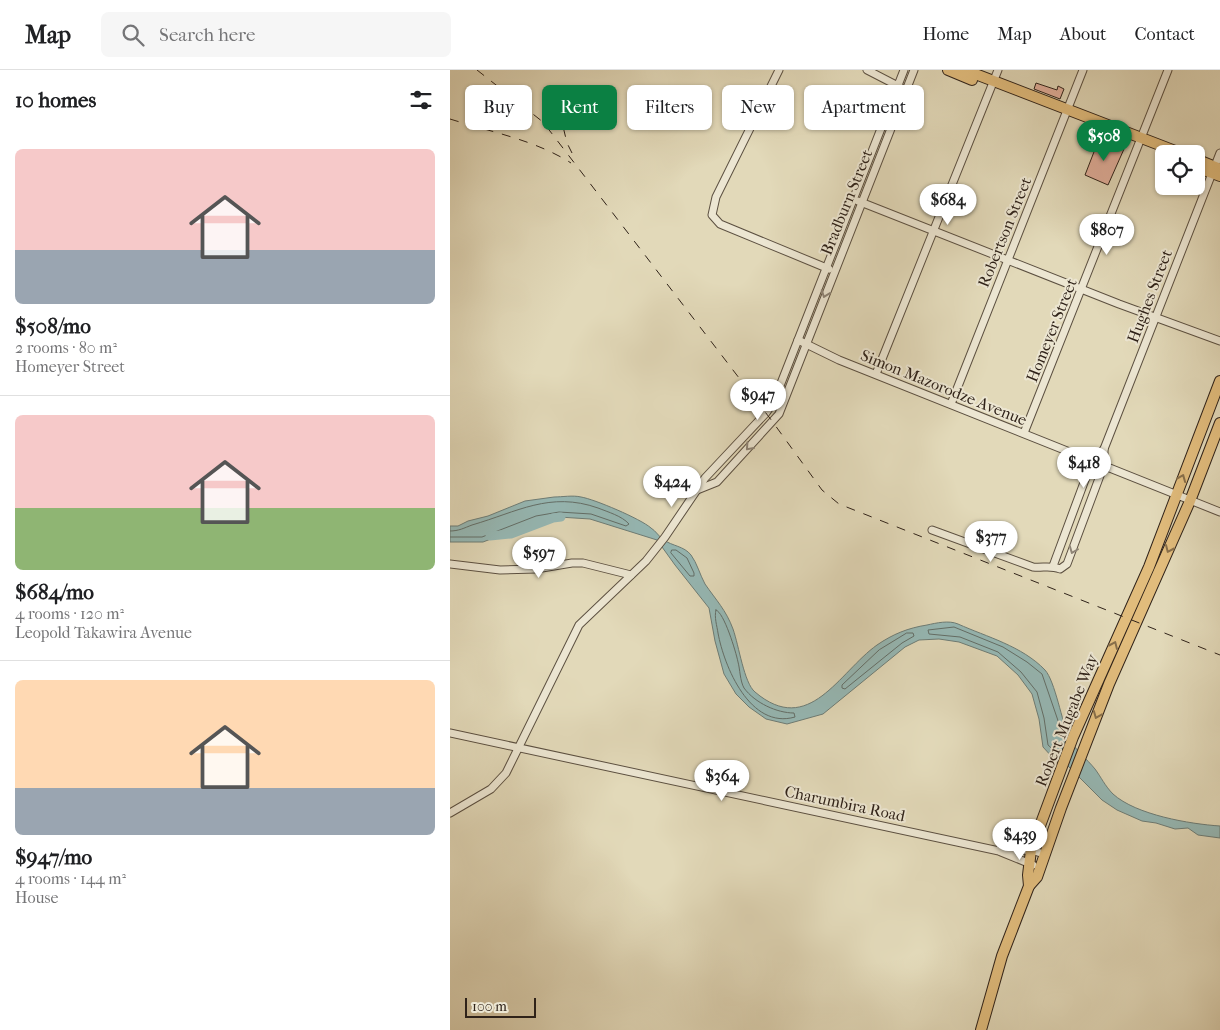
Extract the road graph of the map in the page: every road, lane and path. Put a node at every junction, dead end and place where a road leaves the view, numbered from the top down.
1 (779, 70) edge
2 (867, 70) edge
3 (904, 70) edge
4 (914, 70) edge
5 (948, 70) edge
6 (965, 70) edge
7 (998, 70) edge
8 (1083, 70) edge
9 (1168, 70) edge
10 (992, 84) junction
11 (898, 85) joint
12 (908, 85) edge
13 (1066, 113) junction
14 (880, 130) edge
15 (890, 130) edge
16 (1140, 141) junction
17 (1155, 146) edge
18 (1155, 149) edge
19 (1220, 153) edge
20 (1205, 164) edge
21 (1217, 171) edge
22 (853, 199) junction
23 (862, 202) junction
24 (934, 231) junction
25 (1008, 260) junction
26 (826, 268) junction
27 (834, 271) junction
28 (1082, 289) junction
29 (1155, 317) junction
30 (798, 340) junction
31 (1220, 341) edge
32 (807, 346) junction
33 (876, 374) junction
34 (1220, 381) edge
35 (952, 404) junction
36 (1220, 422) edge
37 (1024, 433) junction
38 (1104, 449) junction
39 (1092, 461) junction
40 (1104, 466) junction
41 (696, 490) junction
42 (1175, 495) junction
43 (1190, 501) junction
44 (1220, 512) edge
45 (1072, 516) junction
46 (1084, 521) junction
47 (932, 530) dead end
48 (450, 564) edge
49 (1053, 566) junction
50 (631, 575) junction
51 (450, 733) edge
52 (518, 747) junction
53 (450, 813) edge
54 (1032, 850) junction
55 (999, 851) junction
56 (1044, 854) junction
57 (1029, 864) junction
58 (1039, 867) junction
59 (1029, 886) junction
60 (981, 1030) edge

1 - 26 street
2 - 11 street
3 - 11 street, Bradburn Street
4 - 12 street, Bradburn Street
5 - 10 highway
6 - 10 highway
7 - 10 street
8 - 13 street, Robertson Street
9 - 16 street, Homeyer Street
10 - 13 highway
10 - 24 street
13 - 16 highway
13 - 25 street, Robertson Street
14 - 22 street, Bradburn Street
15 - 23 street, Bradburn Street
16 - 17 highway
16 - 18 highway
16 - 28 street, Homeyer Street
19 - 21 street, Hughes Street
20 - 21 highway
21 - 29 street, Hughes Street
22 - 23 street
22 - 26 street, Bradburn Street
23 - 24 street
23 - 27 street, Bradburn Street
24 - 25 street
24 - 33 street
25 - 28 street
25 - 35 street, Robertson Street
26 - 27 street
26 - 30 street, Bradburn Street
27 -> 32 street, Bradburn Street
28 - 29 street
28 - 37 street, Homeyer Street
29 - 31 street
29 - 38 street, Hughes Street
30 - 32 street, Simon Mazorodze Avenue
30 - 41 street, Bradburn Street
32 - 33 street, Simon Mazorodze Avenue
32 -> 41 street, Bradburn Street
33 - 35 street, Simon Mazorodze Avenue
42 -> 34 highway, Robert Mugabe Way
35 - 37 street, Simon Mazorodze Avenue
36 - 43 highway, Robert Mugabe Way
37 - 39 street, Simon Mazorodze Avenue
38 - 39 street
38 - 40 street
39 - 40 street, Simon Mazorodze Avenue
39 - 45 street
40 - 42 street, Simon Mazorodze Avenue
40 - 46 street
41 - 50 street, Bradburn Street
42 - 43 street, Simon Mazorodze Avenue
54 -> 42 highway, Robert Mugabe Way
43 - 44 street, Simon Mazorodze Avenue
43 -> 56 highway, Robert Mugabe Way
45 - 46 street
45 - 49 street
46 -> 49 street
47 - 49 street
48 - 50 street
50 - 52 street, Bradburn Street
51 - 52 street, Charumbira Road
52 - 53 street, Bradburn Street
52 - 55 street, Charumbira Road
54 - 55 street, Charumbira Road
54 - 56 street, Charumbira Road
54 - 57 highway, Robert Mugabe Way
55 - 57 street, Charumbira Road
56 - 58 highway, Robert Mugabe Way
57 - 58 street, Charumbira Road
57 - 59 highway, Robert Mugabe Way
58 - 59 highway, Robert Mugabe Way
59 - 60 highway

